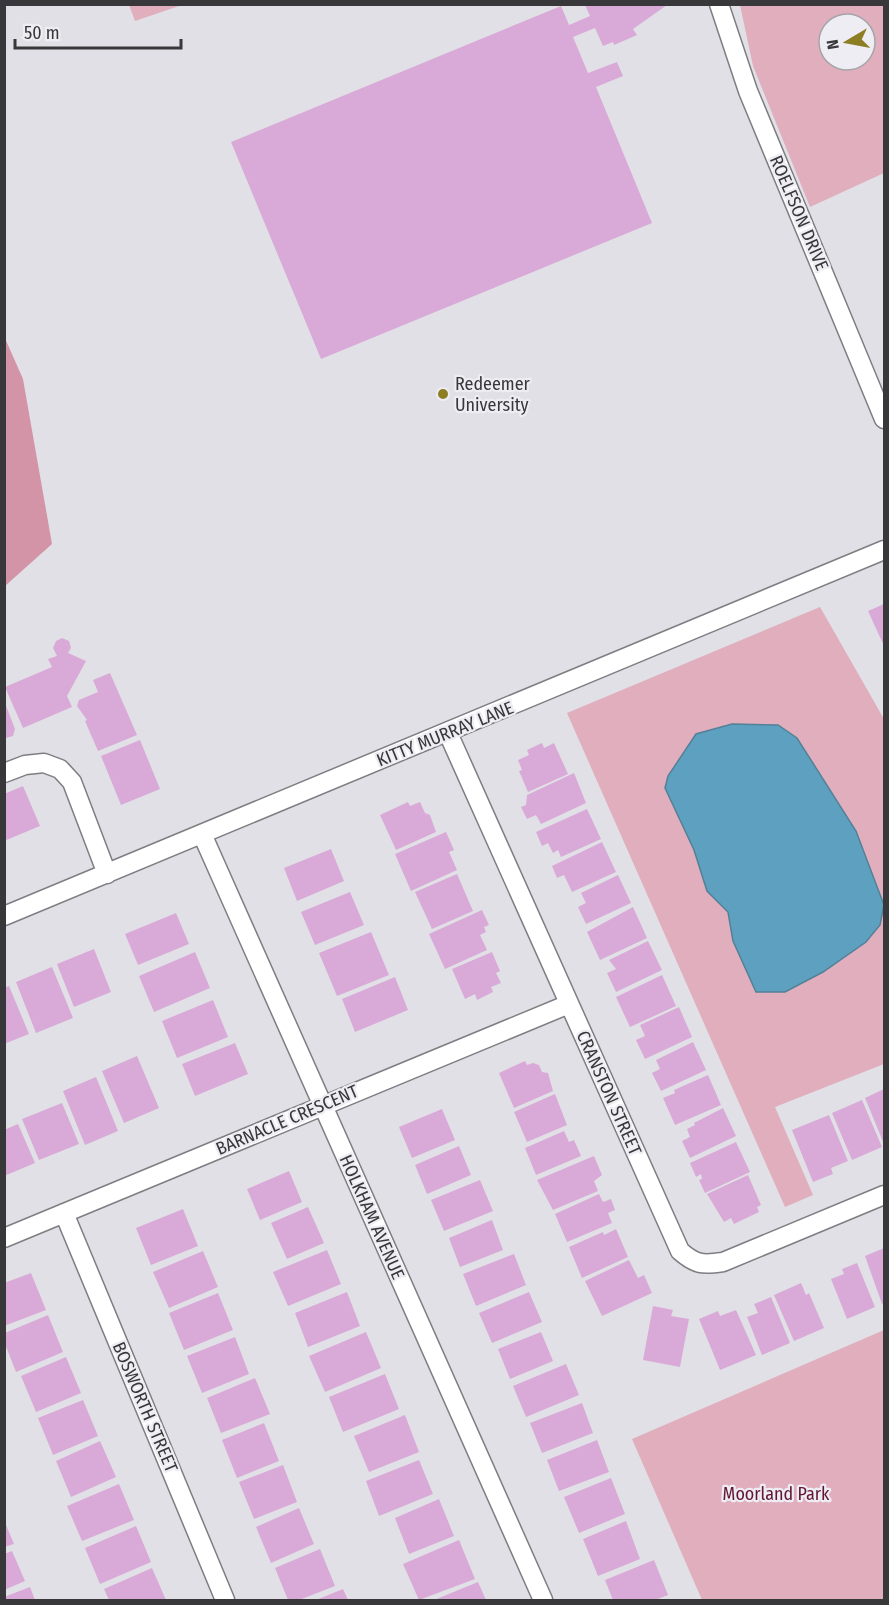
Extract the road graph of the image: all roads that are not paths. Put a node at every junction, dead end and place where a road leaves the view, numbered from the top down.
1 (719, 4) edge
2 (885, 419) edge
3 (885, 550) edge
4 (448, 733) junction
5 (4, 773) edge
6 (202, 834) junction
7 (107, 874) junction
8 (4, 916) edge
9 (569, 1004) junction
10 (323, 1105) junction
11 (885, 1195) edge
12 (64, 1213) junction
13 (4, 1238) edge
14 (225, 1600) edge
15 (543, 1600) edge

1 - 2 street, ROELFSON DRIVE
3 - 4 street, KITTY MURRAY LANE
4 - 6 street, KITTY MURRAY LANE
4 - 9 street, CRANSTON STREET
5 - 7 street
6 - 7 street, KITTY MURRAY LANE
6 - 10 street, HOLKHAM AVENUE
7 - 8 street, KITTY MURRAY LANE
9 - 10 street, BARNACLE CRESCENT
9 - 11 street, CRANSTON STREET
10 - 12 street, BARNACLE CRESCENT
10 - 15 street, HOLKHAM AVENUE
12 - 13 street, BARNACLE CRESCENT
12 - 14 street, BOSWORTH STREET

